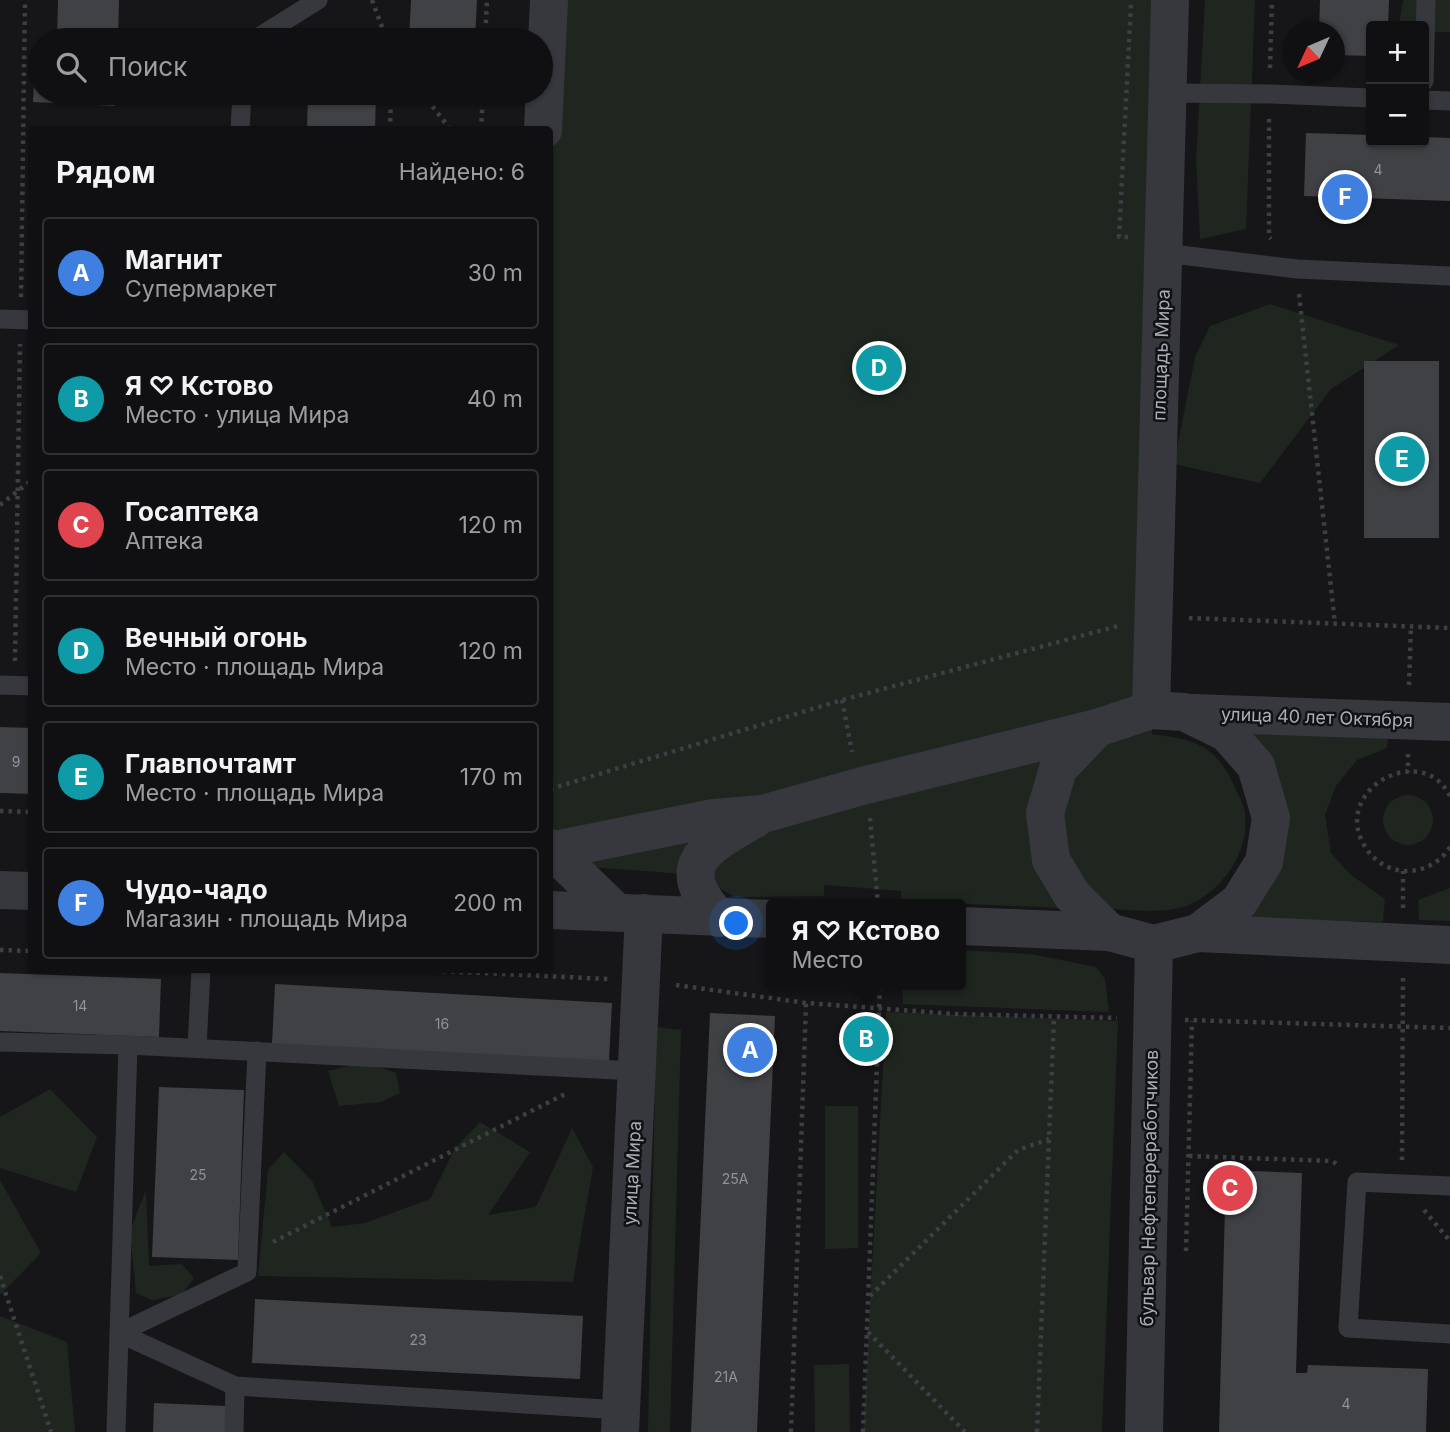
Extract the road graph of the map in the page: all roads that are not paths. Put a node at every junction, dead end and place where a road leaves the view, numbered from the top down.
1 (317, 0) edge
2 (549, 0) edge
3 (1170, 0) edge
4 (1426, 0) edge
5 (1425, 21) edge
6 (273, 28) edge
7 (548, 28) edge
8 (1167, 93) junction
9 (1366, 98) edge
10 (1429, 100) edge
11 (1450, 101) edge
12 (241, 105) edge
13 (544, 105) edge
14 (240, 126) edge
15 (543, 126) edge
16 (1164, 253) junction
17 (1450, 276) edge
18 (0, 319) edge
19 (28, 320) edge
20 (0, 685) edge
21 (28, 686) edge
22 (1167, 711) junction
23 (1450, 722) edge
24 (1097, 728) junction
25 (763, 814) junction
26 (553, 849) edge
27 (553, 852) edge
28 (0, 890) edge
29 (28, 891) edge
30 (553, 910) edge
31 (630, 913) junction
32 (719, 918) junction
33 (766, 919) edge
34 (966, 926) edge
35 (1110, 932) junction
36 (1198, 933) junction
37 (1154, 944) junction
38 (1450, 945) edge
39 (201, 973) edge
40 (0, 1042) edge
41 (128, 1045) junction
42 (197, 1048) junction
43 (257, 1051) junction
44 (625, 1070) junction
45 (1450, 1186) edge
46 (120, 1333) junction
47 (1450, 1334) edge
48 (235, 1386) junction
49 (620, 1421) edge
50 (117, 1432) edge
51 (234, 1432) edge
52 (1144, 1432) edge

1 - 6 lane
2 - 7 street
3 - 8 street, площадь Мира
4 - 5 lane
8 - 9 lane
8 - 16 street, площадь Мира
10 - 11 lane
12 - 14 lane
13 - 15 street
16 - 17 lane
16 - 22 street, площадь Мира
18 - 19 lane
20 - 21 lane
22 - 23 street, улица 40 лет Октября
22 - 24 street
22 - 36 street
24 - 25 street
24 - 35 street
25 - 26 street
25 - 32 street
27 - 31 street
28 - 29 street
30 - 31 street
31 - 32 street
31 - 44 street, улица Мира
32 - 33 street
34 - 35 street
35 - 37 street
36 - 37 street
36 - 38 street
37 - 52 street, бульвар Нефтепереработчиков
39 - 42 lane
40 - 41 lane
41 - 42 lane
41 - 46 lane
42 - 43 lane
43 - 44 lane
43 - 46 lane
44 - 49 street, улица Мира
45 - 47 lane
46 - 48 lane
46 - 50 lane
48 - 49 lane
48 - 51 lane

